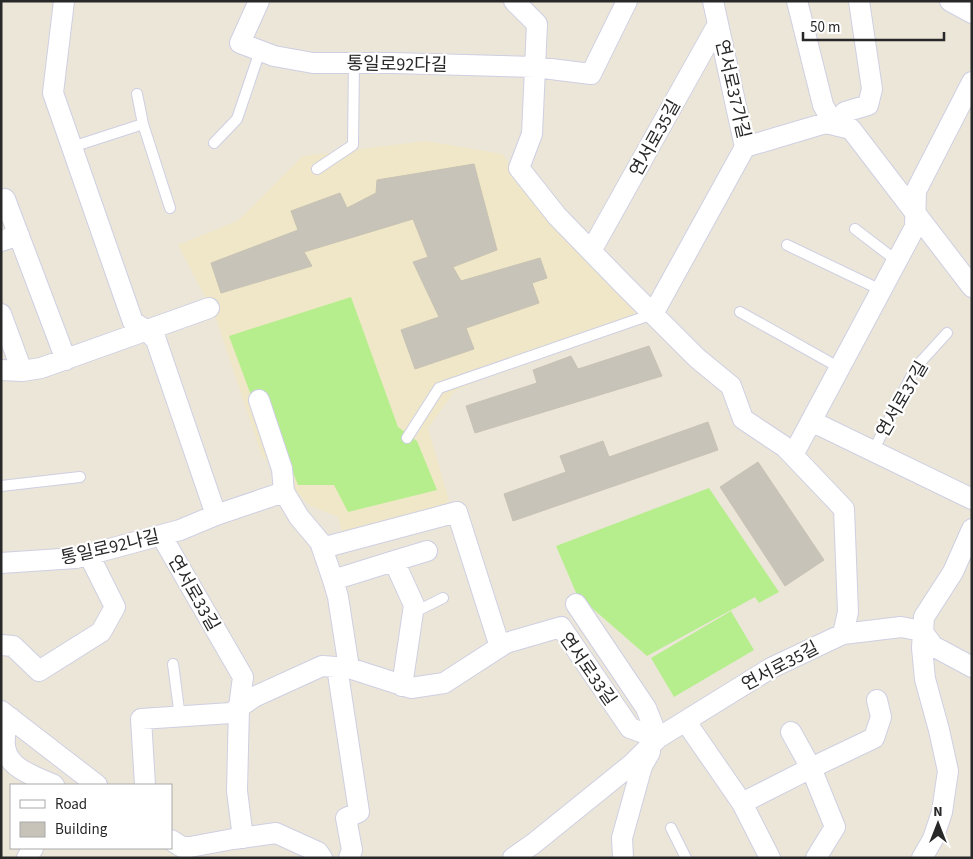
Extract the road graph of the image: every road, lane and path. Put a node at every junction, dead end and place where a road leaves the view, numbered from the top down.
1 (64, 1) edge
2 (259, 1) edge
3 (514, 1) edge
4 (627, 1) edge
5 (713, 1) edge
6 (797, 1) edge
7 (860, 1) edge
8 (950, 1) edge
9 (972, 13) edge
10 (718, 24) junction
11 (260, 51) junction
12 (354, 63) junction
13 (535, 67) junction
14 (972, 82) edge
15 (137, 94) dead end
16 (143, 124) junction
17 (834, 125) junction
18 (214, 143) dead end
19 (72, 147) junction
20 (746, 147) junction
21 (317, 169) dead end
22 (5, 199) dead end
23 (170, 208) dead end
24 (915, 215) junction
25 (855, 229) dead end
26 (10, 238) edge
27 (787, 244) dead end
28 (591, 252) junction
29 (897, 260) junction
30 (972, 287) edge
31 (881, 290) junction
32 (209, 308) dead end
33 (740, 312) dead end
34 (1, 314) edge
35 (653, 314) junction
36 (146, 330) junction
37 (947, 333) dead end
38 (66, 360) junction
39 (840, 368) junction
40 (1, 370) edge
41 (22, 371) junction
42 (259, 400) dead end
43 (811, 421) junction
44 (407, 438) dead end
45 (873, 451) junction
46 (793, 455) junction
47 (80, 476) dead end
48 (1, 486) edge
49 (284, 492) junction
50 (972, 499) edge
51 (216, 515) junction
52 (972, 529) edge
53 (161, 535) junction
54 (322, 548) junction
55 (427, 550) dead end
56 (967, 550) edge
57 (90, 555) junction
58 (394, 560) junction
59 (1, 563) edge
60 (333, 580) junction
61 (443, 598) dead end
62 (576, 604) dead end
63 (413, 613) junction
64 (922, 631) junction
65 (843, 634) junction
66 (1, 645) edge
67 (500, 647) junction
68 (174, 664) dead end
69 (343, 667) junction
70 (972, 667) edge
71 (402, 686) junction
72 (877, 700) dead end
73 (239, 707) junction
74 (6, 714) edge
75 (180, 717) junction
76 (686, 722) junction
77 (791, 732) dead end
78 (658, 738) junction
79 (4, 755) edge
80 (811, 768) junction
81 (88, 783) edge
82 (52, 784) edge
83 (145, 784) edge
84 (742, 803) junction
85 (671, 828) dead end
86 (243, 838) junction
87 (172, 841) edge
88 (190, 852) edge
89 (322, 858) edge
90 (349, 858) edge
91 (504, 858) edge
92 (514, 858) edge
93 (623, 858) edge
94 (686, 858) edge
95 (770, 858) edge
96 (816, 858) edge
97 (922, 858) edge

1 - 19 street
2 - 11 street, 통일로92다길
3 - 13 street
4 - 13 street, 통일로92다길
5 - 10 street, 연서로37가길
6 - 17 street
7 - 17 street
8 - 9 street
10 - 20 street, 연서로37가길
10 - 28 street, 연서로35길
11 - 12 street, 통일로92다길
11 - 18 lane
12 - 13 street, 통일로92다길
12 - 21 lane
13 - 28 street
14 - 24 street
15 - 16 lane
16 - 19 lane
16 - 23 lane
17 - 20 street, 연서로37가길
17 - 24 street
19 - 36 street
20 - 35 street
22 - 26 street
24 - 29 street
24 - 30 street
25 - 29 lane
26 - 38 street
27 - 31 lane
28 - 35 street
29 - 31 street
31 - 39 street
32 - 36 street
33 - 39 lane
34 - 41 street
35 - 44 lane
35 - 46 street
36 - 38 street
36 - 51 street
37 - 45 lane, 연서로37길
38 - 41 street
39 - 43 street
40 - 41 street
42 - 49 street
43 - 45 street
43 - 46 street
45 - 50 street, 연서로37길
46 - 65 street
47 - 48 lane
49 - 51 street, 통일로92나길
49 - 54 street
51 - 53 street, 통일로92나길
52 - 56 street
53 - 57 street, 통일로92나길
53 - 73 street, 연서로33길
54 - 60 street
54 - 67 street
55 - 58 street
56 - 64 street
57 - 59 street, 통일로92나길
57 - 66 street
58 - 60 street
58 - 63 street
60 - 69 street
61 - 63 lane
62 - 78 street, 연서로33길
63 - 71 street
64 - 65 street, 연서로35길
64 - 70 street
64 - 97 street
65 - 76 street, 연서로35길
67 - 71 street, 연서로33길
67 - 78 street, 연서로33길
68 - 75 lane
69 - 71 street, 연서로33길
69 - 73 street, 연서로33길
69 - 90 street
72 - 80 street
73 - 75 street
73 - 86 street, 연서로33길
74 - 79 street
74 - 81 street
75 - 83 street
76 - 78 street
76 - 84 street
77 - 80 street
78 - 92 street
78 - 93 street
79 - 82 street
80 - 84 street
80 - 96 street
84 - 95 street
85 - 94 lane
86 - 88 street
86 - 89 street
87 - 88 street
91 - 92 street

